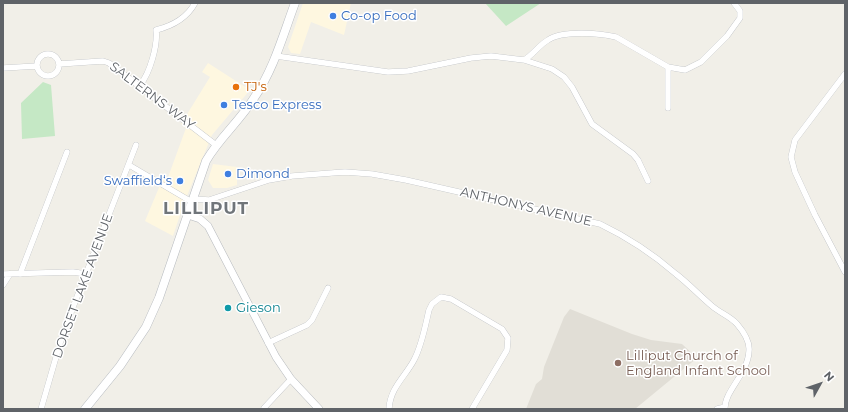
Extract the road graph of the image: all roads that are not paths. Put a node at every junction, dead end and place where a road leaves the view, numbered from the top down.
1 (195, 3) edge
2 (295, 3) edge
3 (737, 4) edge
4 (276, 56) junction
5 (524, 60) junction
6 (59, 64) junction
7 (38, 66) junction
8 (668, 67) junction
9 (3, 68) edge
10 (845, 74) edge
11 (140, 85) junction
12 (668, 108) dead end
13 (136, 145) dead end
14 (216, 145) junction
15 (67, 152) dead end
16 (129, 165) junction
17 (648, 181) dead end
18 (193, 200) junction
19 (188, 215) junction
20 (845, 272) edge
21 (3, 274) edge
22 (10, 274) junction
23 (20, 274) junction
24 (86, 274) junction
25 (3, 285) edge
26 (328, 288) dead end
27 (268, 343) junction
28 (291, 379) junction
29 (264, 408) edge
30 (725, 408) edge
31 (41, 409) edge
32 (85, 409) edge
33 (319, 409) edge
34 (389, 409) edge
35 (472, 409) edge
36 (717, 409) edge

1 - 11 street
2 - 4 main road
3 - 8 street
4 - 5 street
4 - 14 main road
5 - 8 street
5 - 17 street
6 - 7 street
6 - 7 street
6 - 11 street, SALTERNS WAY
7 - 9 street
8 - 12 street
10 - 20 street
11 - 14 street, SALTERNS WAY
13 - 16 street, DORSET LAKE AVENUE
14 - 18 main road
15 - 23 street
16 - 18 street
16 - 24 street, DORSET LAKE AVENUE
18 - 19 main road
18 - 30 street, ANTHONYS AVENUE
19 - 27 street
19 - 32 main road
21 - 22 street
22 - 23 street
22 - 25 street
23 - 24 street
24 - 31 street, DORSET LAKE AVENUE
26 - 27 street
27 - 28 street
28 - 29 street
28 - 33 street
30 - 36 street
34 - 35 street

